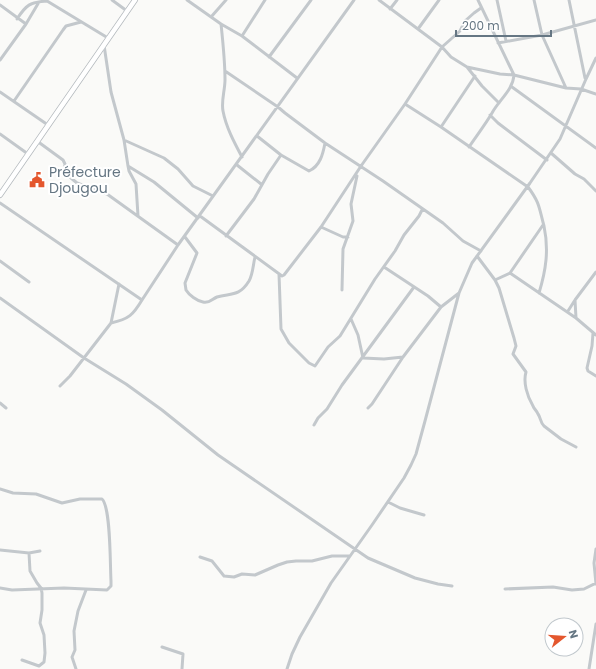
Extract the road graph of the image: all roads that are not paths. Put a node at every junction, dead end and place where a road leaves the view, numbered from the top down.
1 (112, 0) edge
2 (135, 0) edge
3 (188, 0) edge
4 (226, 0) edge
5 (265, 0) edge
6 (311, 0) edge
7 (354, 0) edge
8 (379, 0) edge
9 (397, 0) edge
10 (439, 0) edge
11 (478, 0) edge
12 (497, 0) edge
13 (534, 0) edge
14 (569, 0) edge
15 (40, 1) edge
16 (0, 5) edge
17 (482, 8) junction
18 (390, 9) junction
19 (127, 11) junction
20 (211, 17) junction
21 (17, 18) junction
22 (596, 20) edge
23 (81, 22) junction
24 (26, 24) junction
25 (221, 24) junction
26 (575, 26) junction
27 (418, 28) junction
28 (542, 34) junction
29 (242, 36) junction
30 (108, 38) junction
31 (506, 42) junction
32 (104, 43) junction
33 (498, 43) junction
34 (442, 47) junction
35 (269, 57) junction
36 (596, 58) edge
37 (0, 60) edge
38 (467, 67) junction
39 (225, 71) junction
40 (475, 76) junction
41 (514, 76) junction
42 (297, 78) junction
43 (586, 79) junction
44 (512, 86) junction
45 (566, 88) junction
46 (581, 89) junction
47 (0, 92) edge
48 (596, 94) edge
49 (14, 101) junction
50 (499, 103) junction
51 (405, 104) junction
52 (278, 107) junction
53 (490, 115) junction
54 (48, 125) junction
55 (441, 127) junction
56 (566, 127) junction
57 (0, 134) edge
58 (257, 136) junction
59 (124, 140) junction
60 (37, 141) junction
61 (325, 143) junction
62 (469, 147) junction
63 (596, 148) edge
64 (551, 153) junction
65 (28, 154) junction
66 (281, 155) junction
67 (242, 157) junction
68 (547, 160) junction
69 (237, 164) junction
70 (128, 166) junction
71 (361, 166) junction
72 (358, 172) junction
73 (262, 184) junction
74 (528, 187) junction
75 (596, 191) edge
76 (0, 195) edge
77 (213, 196) junction
78 (0, 203) edge
79 (422, 210) junction
80 (138, 216) junction
81 (199, 217) junction
82 (543, 225) junction
83 (321, 227) junction
84 (226, 236) junction
85 (185, 237) junction
86 (348, 237) junction
87 (178, 245) junction
88 (480, 251) junction
89 (477, 256) junction
90 (255, 257) junction
91 (0, 261) edge
92 (384, 267) junction
93 (596, 272) edge
94 (510, 273) junction
95 (279, 274) junction
96 (495, 280) junction
97 (29, 282) dead end
98 (119, 284) junction
99 (414, 287) junction
100 (342, 290) dead end
101 (459, 293) junction
102 (539, 293) junction
103 (0, 298) edge
104 (142, 300) junction
105 (575, 300) junction
106 (441, 307) junction
107 (568, 312) junction
108 (576, 318) junction
109 (351, 319) junction
110 (111, 323) junction
111 (594, 334) edge
112 (403, 357) junction
113 (84, 358) junction
114 (363, 358) junction
115 (596, 376) edge
116 (60, 386) dead end
117 (0, 403) edge
118 (6, 408) dead end
119 (368, 408) dead end
120 (314, 425) dead end
121 (576, 447) dead end
122 (0, 489) edge
123 (388, 502) junction
124 (424, 515) dead end
125 (596, 549) edge
126 (0, 550) edge
127 (355, 550) junction
128 (40, 551) dead end
129 (29, 553) junction
130 (349, 556) junction
131 (200, 557) dead end
132 (596, 583) edge
133 (452, 586) dead end
134 (0, 588) edge
135 (41, 588) junction
136 (505, 589) dead end
137 (86, 590) junction
138 (596, 624) edge
139 (162, 647) dead end
140 (22, 660) dead end
141 (76, 669) edge
142 (182, 669) edge
143 (287, 669) edge
144 (589, 669) edge

1 - 19 street
2 - 19 main road
3 - 20 street
4 - 20 street
5 - 29 street
6 - 35 street
7 - 42 street
8 - 18 street
9 - 18 street
10 - 27 street
11 - 17 street
12 - 31 street
13 - 28 street
14 - 26 street
15 - 21 street
15 - 23 street
15 - 24 street
16 - 21 street
17 - 33 street
17 - 34 street
18 - 27 street
19 - 30 main road
20 - 25 street
21 - 24 street
22 - 26 street
23 - 30 street
23 - 49 street
24 - 37 street
25 - 29 street
25 - 39 street
26 - 28 street
26 - 43 street
27 - 34 street
28 - 31 street
28 - 45 street
29 - 35 street
30 - 32 main road
31 - 33 street
32 - 54 main road
32 - 59 street
33 - 41 street
34 - 38 street
34 - 51 street
35 - 42 street
36 - 43 street
38 - 40 street
38 - 41 street
39 - 52 street
39 - 67 street
40 - 50 street
40 - 55 street
41 - 44 street
41 - 45 street
42 - 52 street
43 - 46 street
44 - 50 street
44 - 56 street
45 - 46 street
46 - 48 street
46 - 56 street
47 - 49 street
49 - 54 street
50 - 53 street
51 - 55 street
51 - 71 street
52 - 58 street
52 - 61 street
53 - 62 street
53 - 68 street
54 - 60 main road
55 - 62 street
56 - 63 street
56 - 64 street
57 - 65 street
58 - 66 street
58 - 67 street
59 - 70 street
59 - 77 street
60 - 65 main road
60 - 80 street
61 - 66 street
61 - 71 street
62 - 74 street
64 - 68 street
64 - 75 street
65 - 76 main road
66 - 73 street
67 - 69 street
68 - 74 street
69 - 73 street
69 - 77 street
70 - 80 street
70 - 81 street
71 - 72 street
71 - 79 street
72 - 83 street
72 - 86 street
73 - 84 street
74 - 82 street
74 - 88 street
77 - 81 street
78 - 98 street
79 - 88 street
79 - 92 street
80 - 87 street
81 - 84 street
81 - 85 street
82 - 94 street
82 - 102 street
83 - 86 street
83 - 95 street
84 - 90 street
85 - 87 street
85 - 90 street
86 - 100 street
87 - 104 street
88 - 89 street
89 - 96 street
89 - 101 street
90 - 95 street
91 - 97 street
92 - 99 street
92 - 109 street
93 - 105 street
94 - 96 street
94 - 102 street
95 - 109 street
96 - 121 street
98 - 104 street
98 - 110 street
99 - 106 street
99 - 114 street
101 - 106 street
101 - 123 street
102 - 107 street
103 - 113 street
104 - 110 street
105 - 107 street
105 - 108 street
106 - 112 street
107 - 108 street
108 - 111 street
109 - 114 street
110 - 113 street
111 - 115 street
112 - 114 street
112 - 119 street
113 - 116 street
113 - 127 street
114 - 120 street
117 - 118 street
122 - 137 street
123 - 124 street
123 - 127 street
125 - 132 street
126 - 129 street
127 - 130 street
127 - 133 street
128 - 129 street
129 - 135 street
130 - 131 street
130 - 143 street
132 - 136 street
134 - 135 street
135 - 137 street
135 - 140 street
137 - 141 street
138 - 144 street
139 - 142 street

